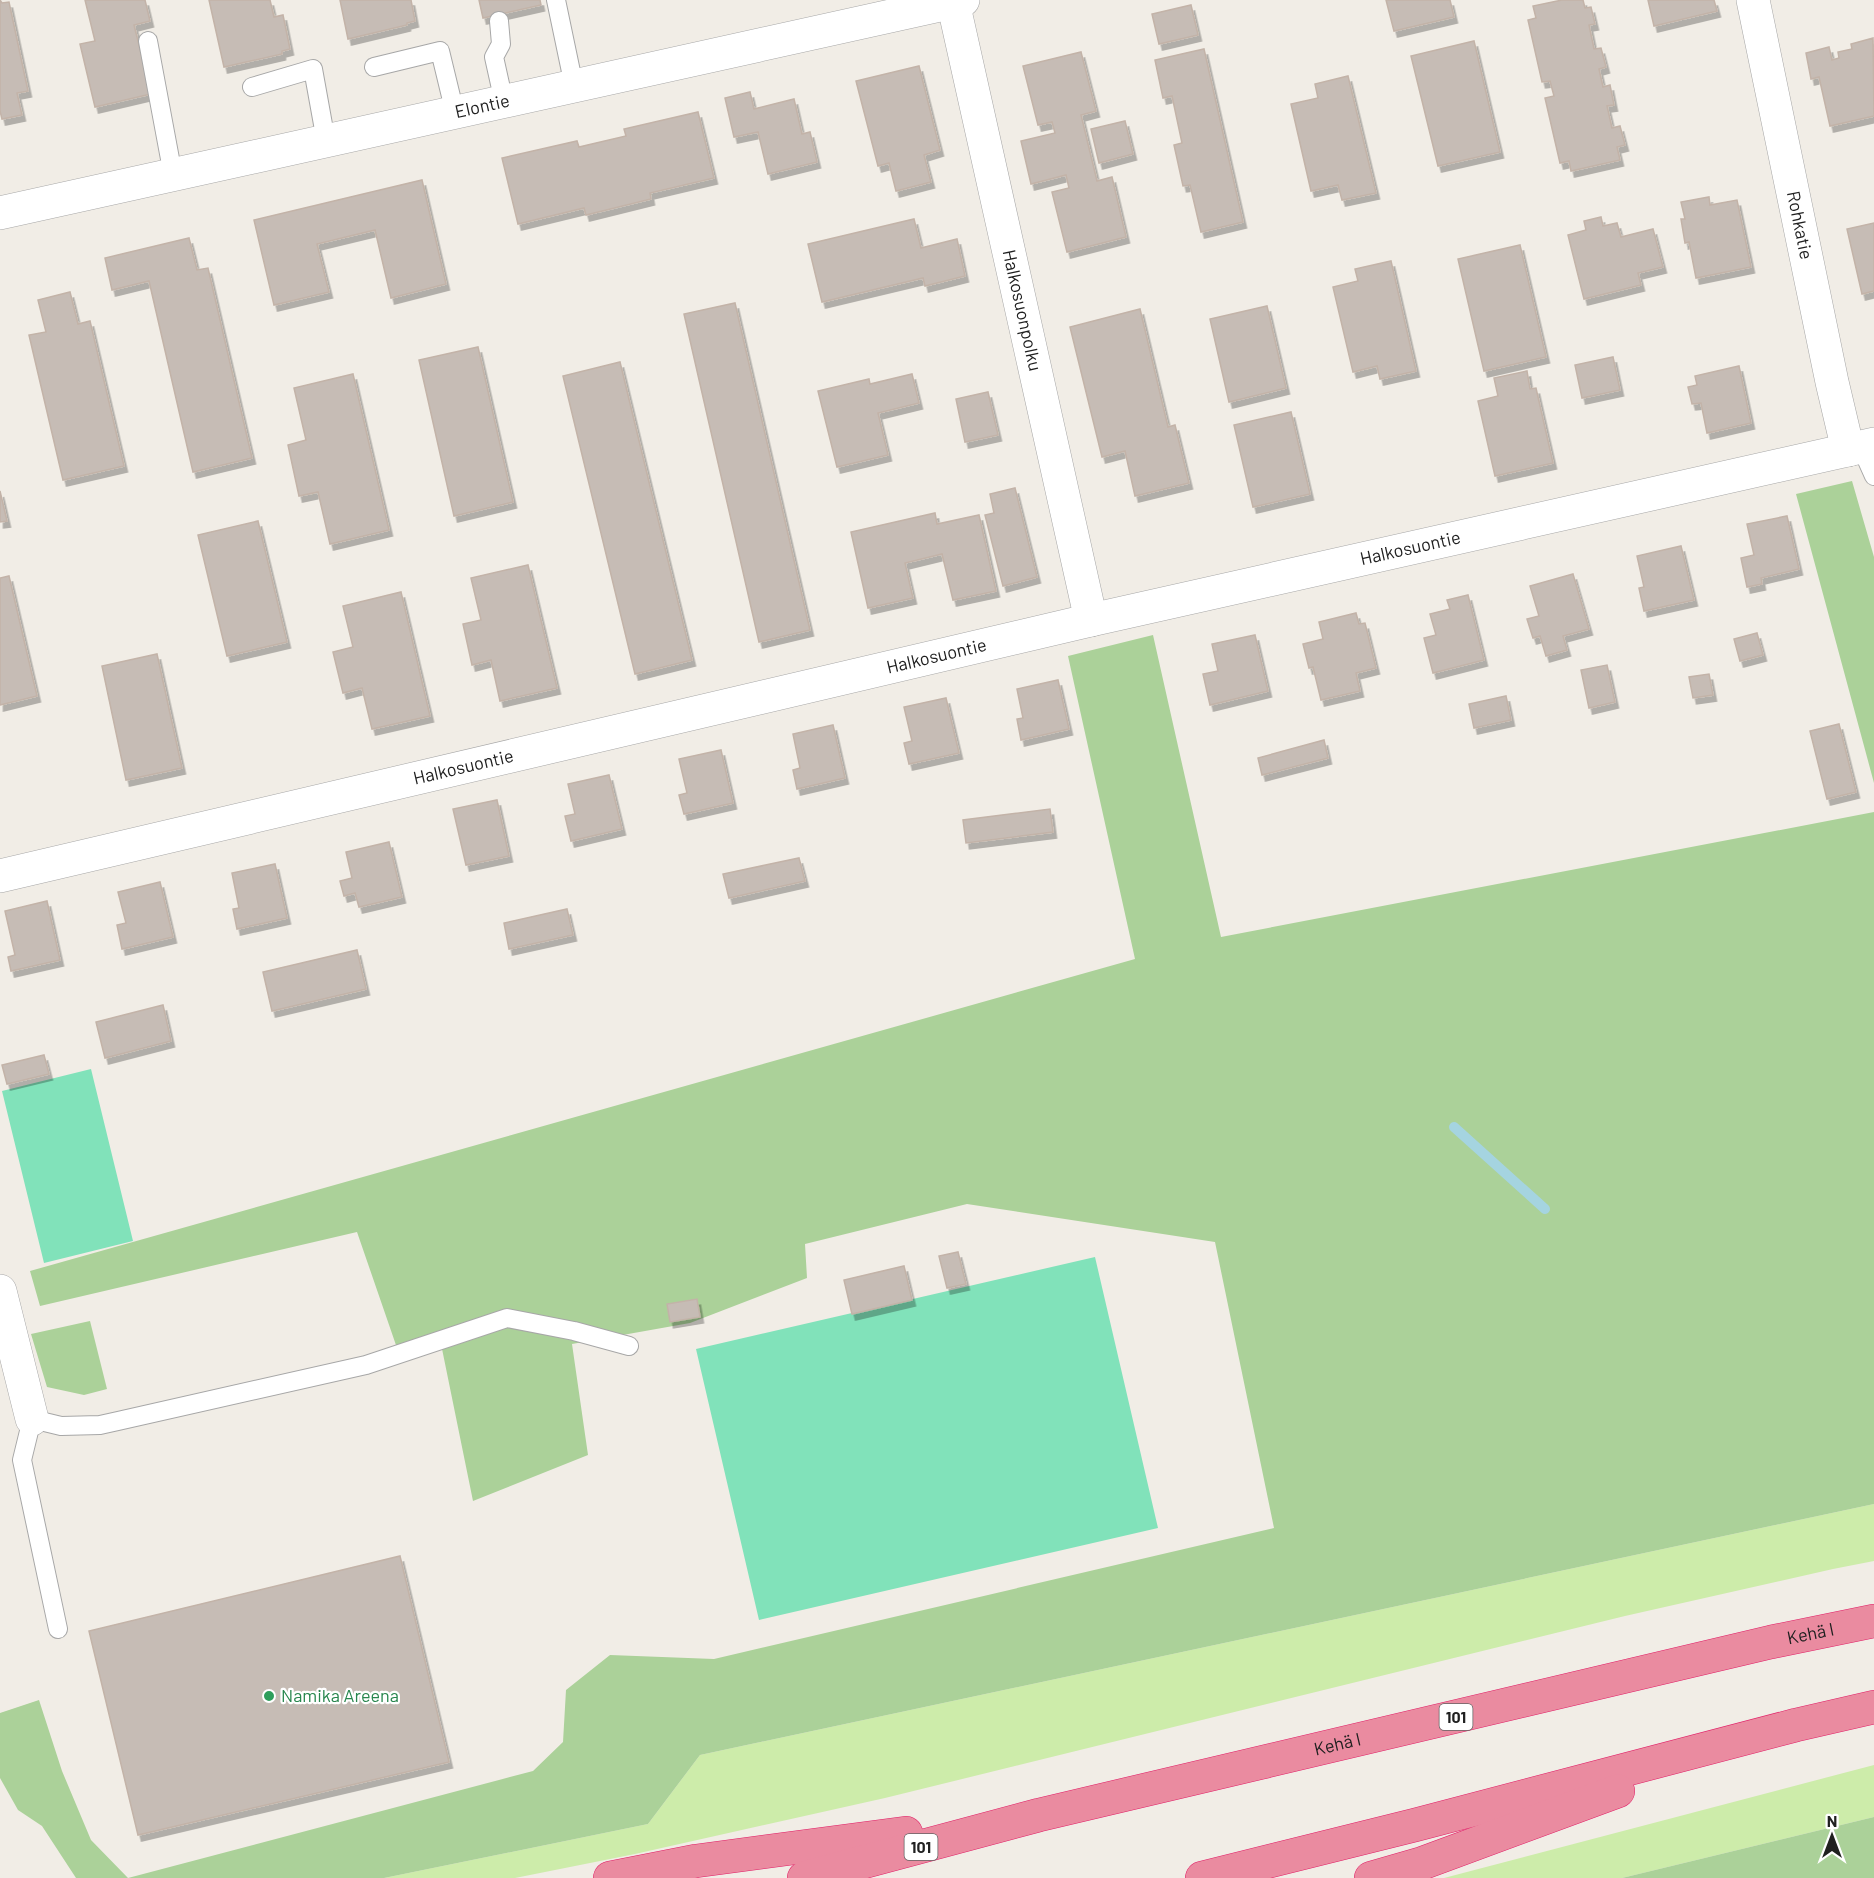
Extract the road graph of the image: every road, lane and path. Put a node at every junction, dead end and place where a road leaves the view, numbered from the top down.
1 (556, 0) edge
2 (1753, 0) edge
3 (958, 1) edge
4 (499, 21) dead end
5 (148, 41) dead end
6 (374, 67) dead end
7 (574, 86) junction
8 (252, 87) dead end
9 (504, 102) junction
10 (455, 113) junction
11 (326, 141) junction
12 (172, 175) junction
13 (0, 213) edge
14 (1861, 447) edge
15 (1874, 476) edge
16 (1091, 620) junction
17 (0, 876) edge
18 (0, 1291) edge
19 (629, 1346) dead end
20 (32, 1419) junction
21 (1874, 1621) edge
22 (58, 1629) dead end
23 (1874, 1707) edge
24 (1797, 1725) junction
25 (1039, 1815) junction
26 (610, 1878) edge
27 (804, 1878) edge
28 (1202, 1878) edge
29 (1371, 1878) edge

1 - 7 lane
2 - 14 street, Rohkatie
3 - 7 street, Elontie
3 - 16 street, Halkosuonpolku
4 - 9 lane
5 - 12 lane
6 - 10 lane
7 - 9 street, Elontie
8 - 11 lane
9 - 10 street, Elontie
10 - 11 street, Elontie
11 - 12 street, Elontie
12 - 13 street, Elontie
14 - 15 lane
14 - 16 street, Halkosuontie
16 - 17 street, Halkosuontie
18 - 20 street
19 - 20 lane
20 - 22 lane
21 - 25 highway, Kehä I / 101
23 - 24 highway
24 - 28 highway
24 - 29 highway
25 - 26 highway
25 - 27 highway, Kehä I / 101

